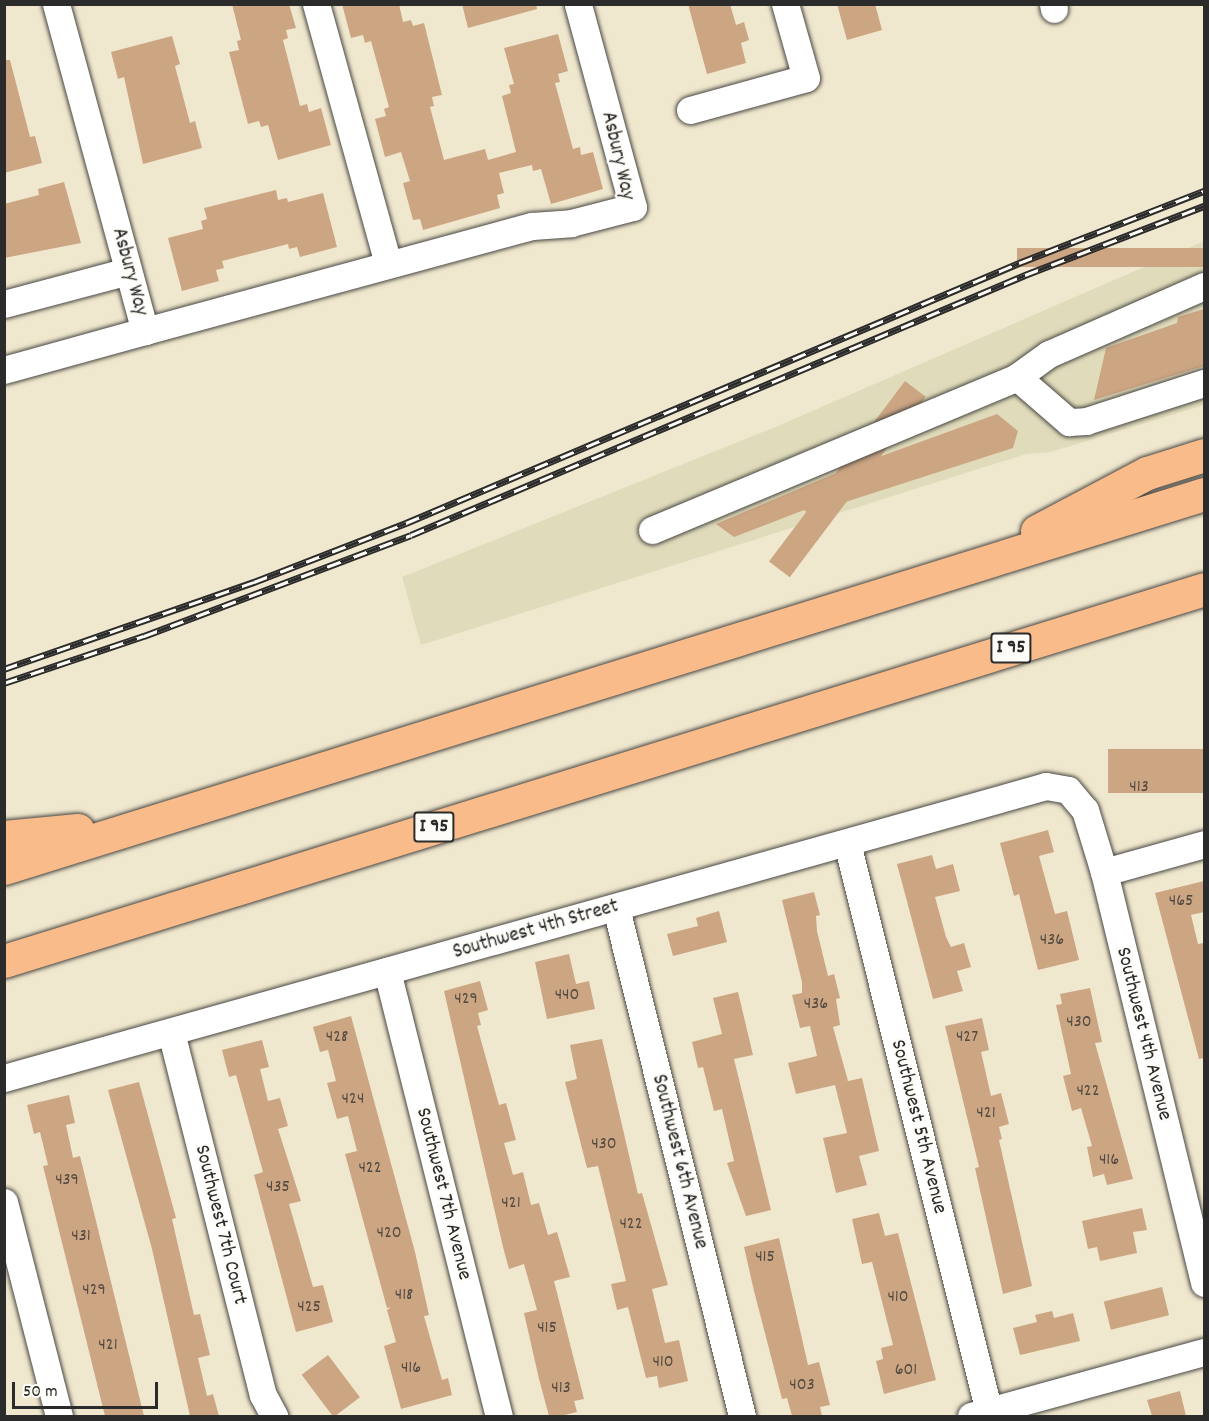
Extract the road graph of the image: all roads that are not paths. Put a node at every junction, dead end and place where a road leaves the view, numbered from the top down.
1 (56, 4) edge
2 (316, 4) edge
3 (578, 4) edge
4 (785, 4) edge
5 (690, 110) dead end
6 (388, 264) junction
7 (128, 271) junction
8 (1204, 286) edge
9 (4, 304) edge
10 (145, 332) junction
11 (4, 370) edge
12 (1017, 377) junction
13 (1204, 383) edge
14 (1204, 455) edge
15 (1204, 494) edge
16 (652, 530) dead end
17 (964, 569) junction
18 (1204, 589) edge
19 (1159, 603) junction
20 (1204, 604) edge
21 (1068, 790) joint
22 (152, 822) junction
23 (4, 837) edge
24 (847, 843) junction
25 (1204, 844) edge
26 (4, 868) edge
27 (1104, 872) junction
28 (615, 908) junction
29 (4, 961) edge
30 (387, 971) junction
31 (171, 1032) junction
32 (4, 1078) edge
33 (4, 1202) edge
34 (1204, 1283) edge
35 (1204, 1352) edge
36 (1021, 1410) edge
37 (980, 1414) edge
38 (58, 1416) edge
39 (274, 1416) edge
40 (499, 1416) edge
41 (742, 1416) edge

1 - 7 street, Asbury Way
2 - 6 street
3 - 6 street, Asbury Way
4 - 5 street
6 - 10 street, Asbury Way
7 - 9 street
7 - 10 street, Asbury Way
8 - 12 street
10 - 11 street
12 - 13 street
12 - 16 street
14 - 17 highway
15 - 17 highway
17 - 22 highway
18 - 19 highway, I 95
19 - 20 highway
19 - 29 highway, I 95
21 - 24 street, Southwest 4th Street
21 - 27 street, Southwest 4th Avenue
22 - 23 highway
22 - 26 highway
24 - 28 street, Southwest 4th Street
24 - 37 street, Southwest 5th Avenue
25 - 27 street
27 - 34 street, Southwest 4th Avenue
28 - 30 street, Southwest 4th Street
28 - 41 street, Southwest 6th Avenue
30 - 31 street, Southwest 4th Street
30 - 40 street, Southwest 7th Avenue
31 - 32 street, Southwest 4th Street
31 - 39 street, Southwest 7th Court
33 - 38 street
35 - 36 street
36 - 37 street

